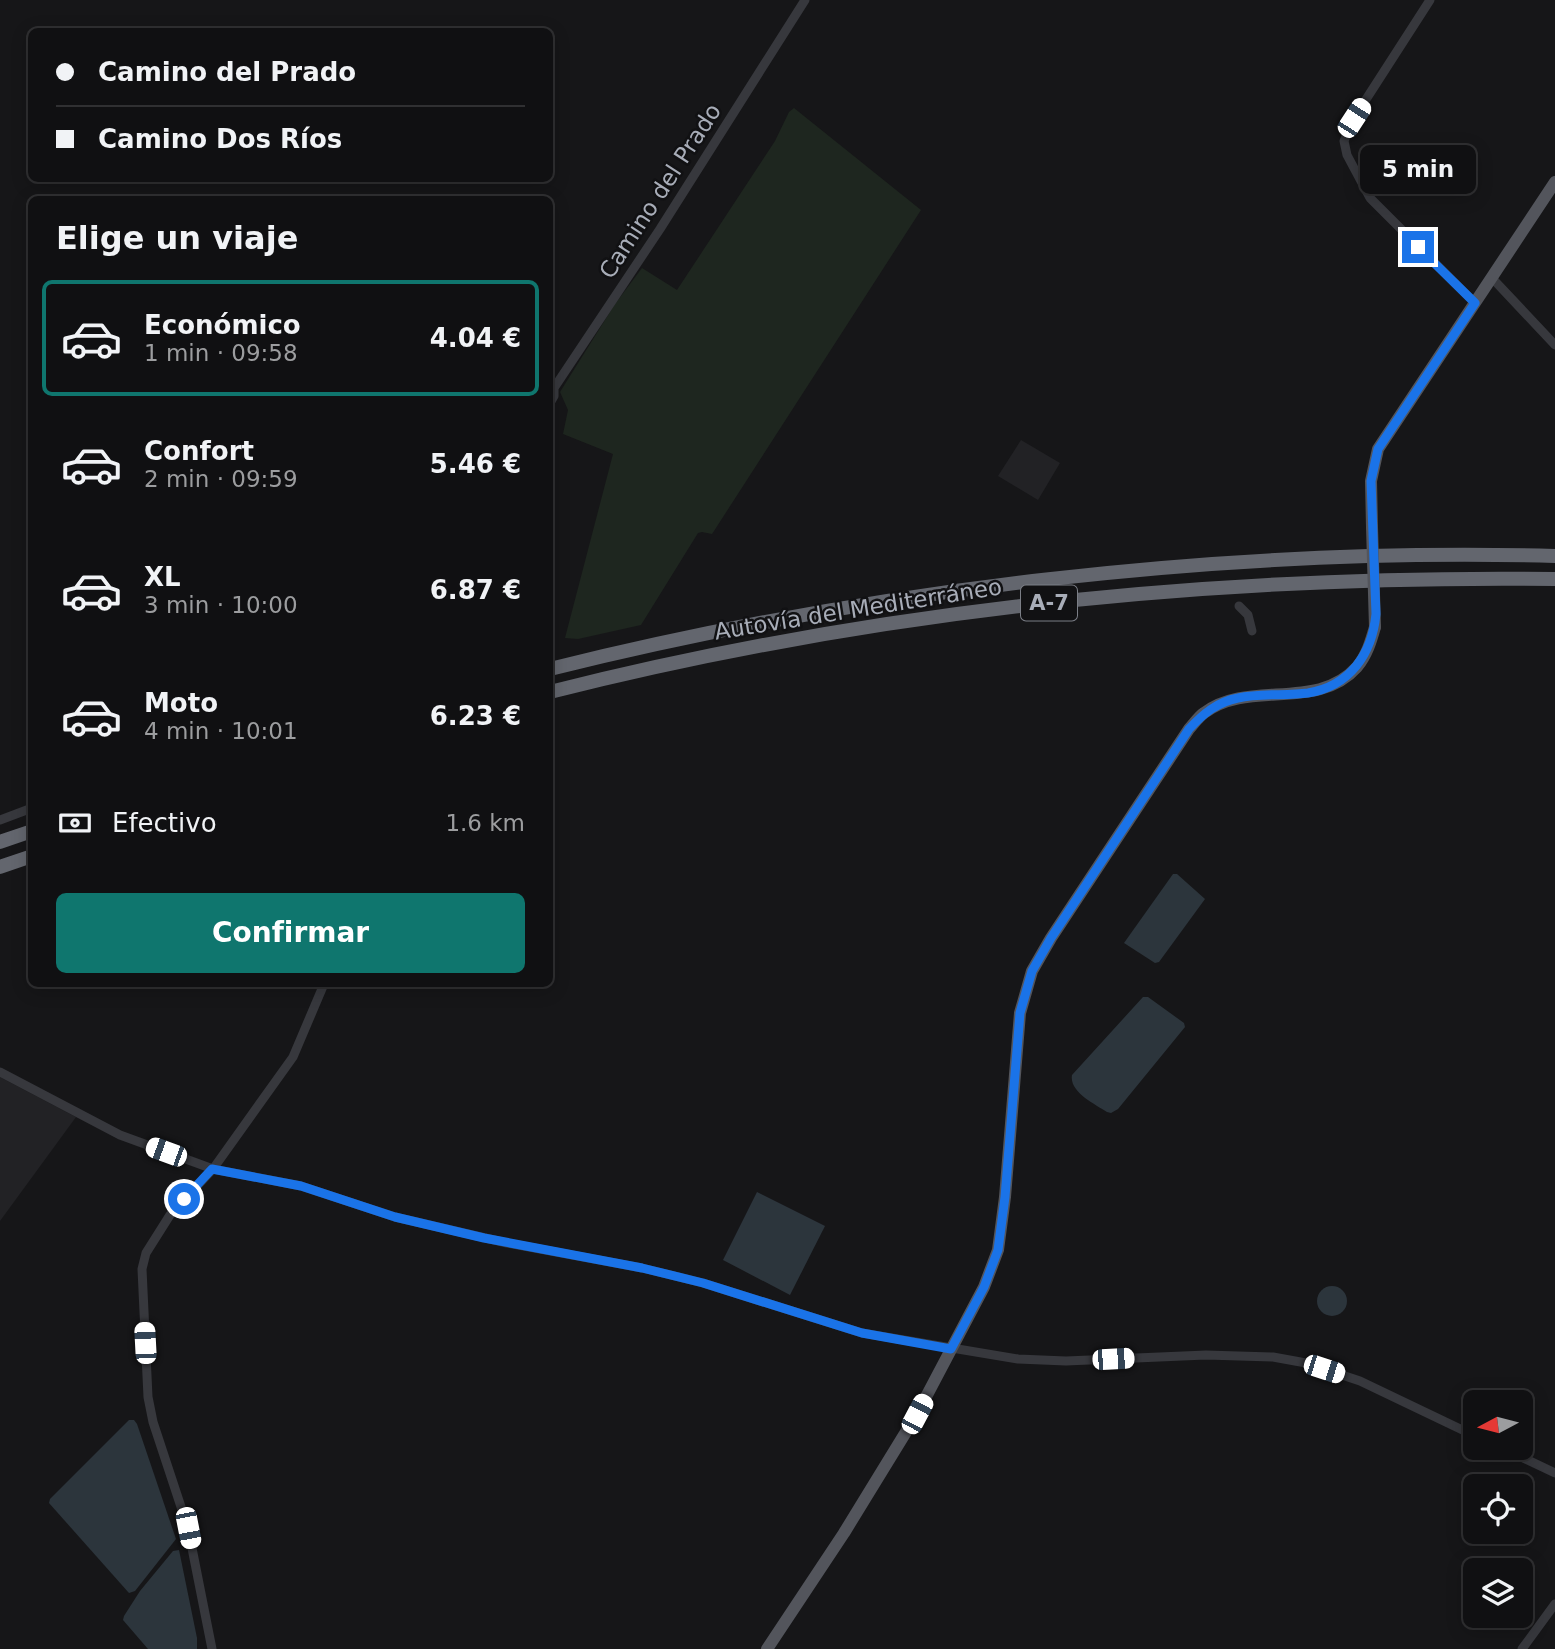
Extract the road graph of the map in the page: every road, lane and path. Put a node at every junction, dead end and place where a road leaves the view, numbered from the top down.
1 (805, 0) edge
2 (1430, 0) edge
3 (1555, 182) edge
4 (1492, 278) junction
5 (1475, 303) junction
6 (1555, 345) edge
7 (553, 398) edge
8 (1555, 556) edge
9 (1555, 579) edge
10 (1239, 606) dead end
11 (1252, 631) dead end
12 (553, 668) edge
13 (553, 691) edge
14 (28, 810) edge
15 (0, 820) edge
16 (28, 832) edge
17 (0, 842) edge
18 (28, 857) edge
19 (0, 867) edge
20 (323, 987) edge
21 (0, 1072) edge
22 (212, 1169) junction
23 (951, 1349) junction
24 (1463, 1430) edge
25 (1528, 1460) edge
26 (1555, 1473) edge
27 (1555, 1604) edge
28 (211, 1648) edge
29 (767, 1649) edge
30 (1522, 1649) edge

1 - 7 street, Camino del Prado
2 - 5 street
3 - 4 main road
4 - 5 main road
4 - 6 street
5 - 23 main road, bridge
8 - 12 highway, Autovía del Mediterráneo / A-7
9 - 13 highway, Autovía del Mediterráneo / A-7
10 - 11 street
14 - 15 street
16 - 17 highway
18 - 19 highway
20 - 22 street
21 - 22 street
22 - 23 street
22 - 28 street
23 - 24 street
23 - 29 main road
25 - 26 street
27 - 30 street

